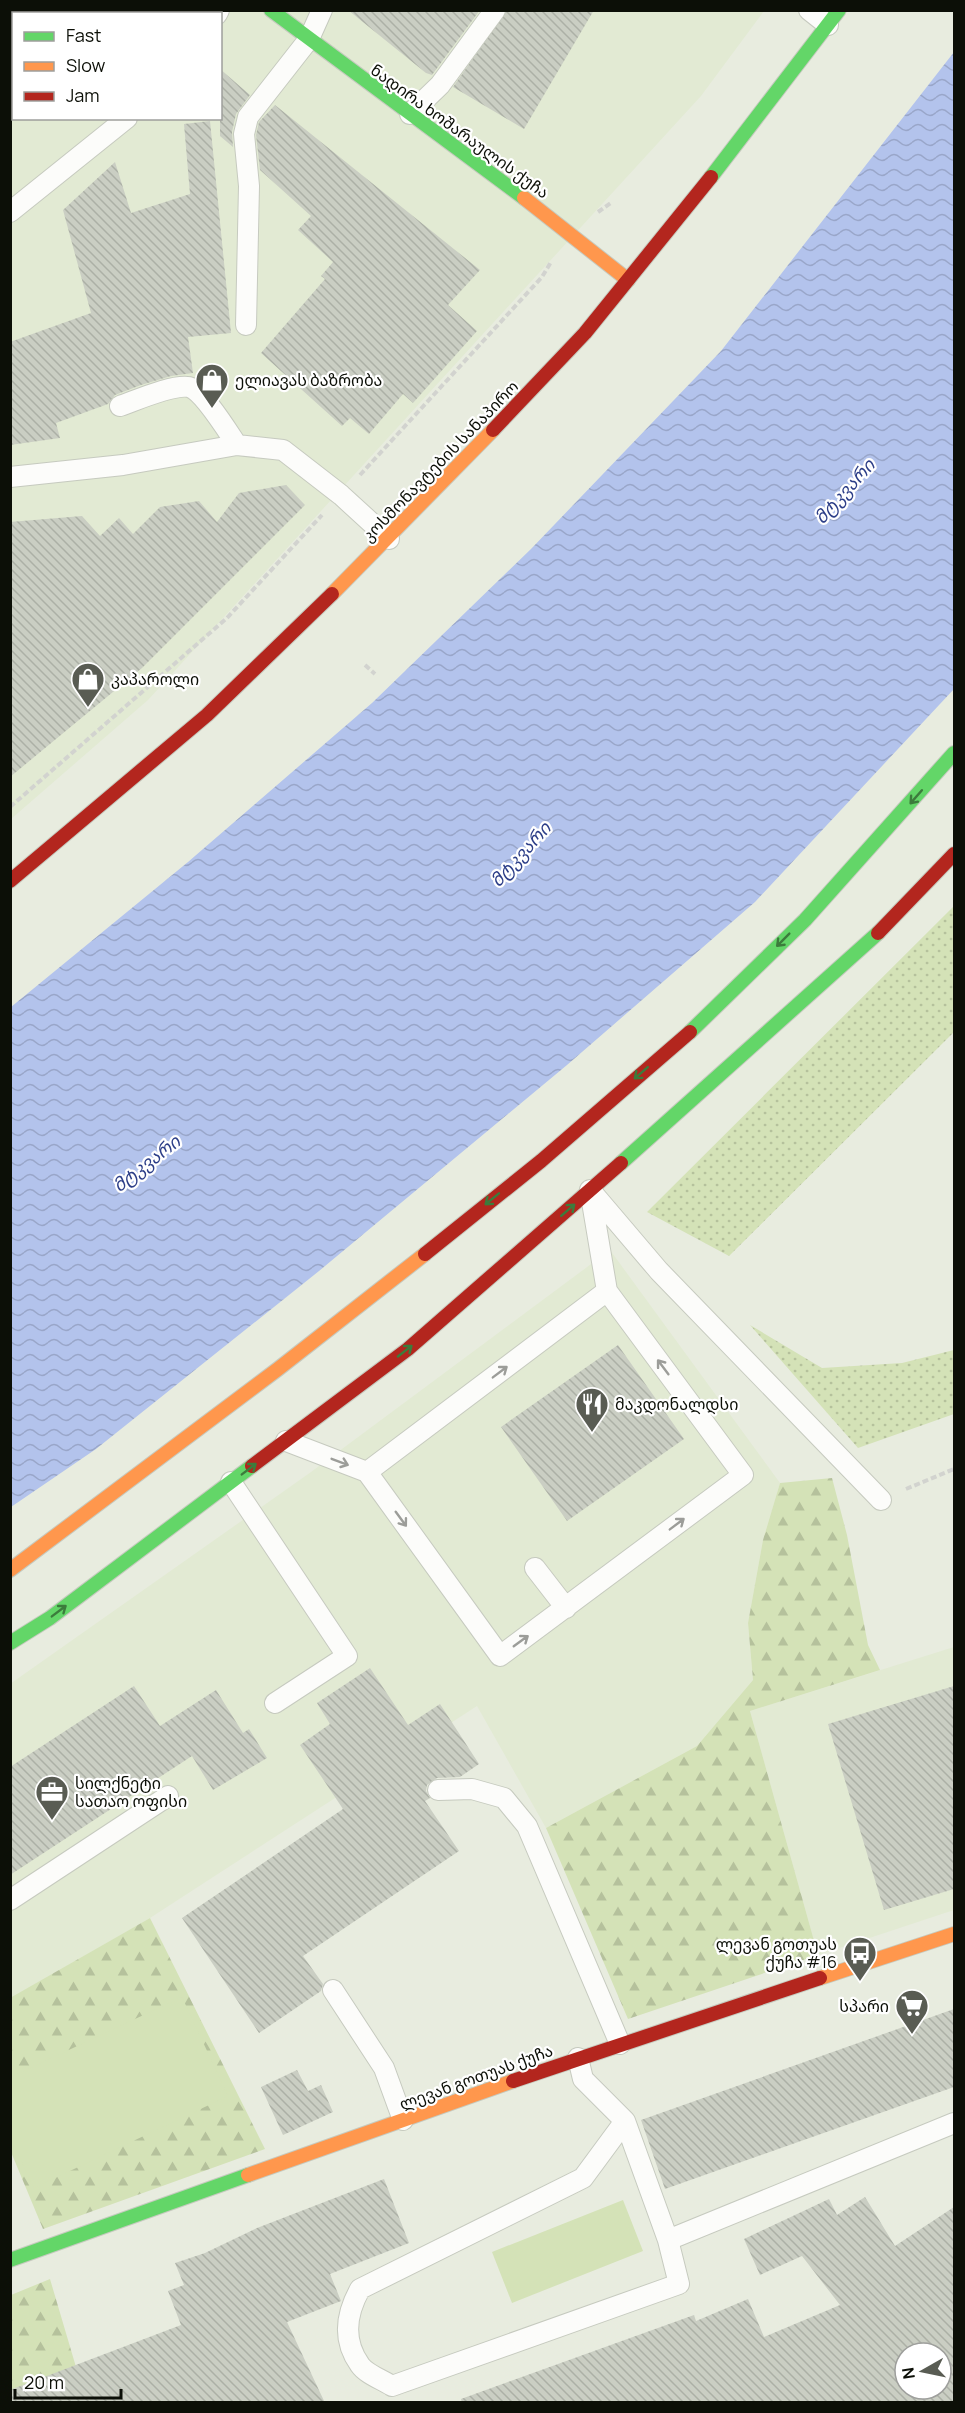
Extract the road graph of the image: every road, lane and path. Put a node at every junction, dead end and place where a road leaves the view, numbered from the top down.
1 (271, 10) edge
2 (322, 10) edge
3 (495, 10) edge
4 (809, 10) edge
5 (833, 18) edge
6 (309, 39) junction
7 (410, 114) junction
8 (125, 120) edge
9 (10, 212) edge
10 (628, 280) junction
11 (246, 325) dead end
12 (120, 406) dead end
13 (237, 445) junction
14 (10, 477) edge
15 (389, 538) junction
16 (365, 665) dead end
17 (375, 674) dead end
18 (954, 753) edge
19 (954, 854) edge
20 (10, 881) edge
21 (590, 1190) junction
22 (607, 1291) junction
23 (286, 1441) junction
24 (954, 1469) edge
25 (367, 1472) junction
26 (231, 1482) junction
27 (881, 1500) joint
28 (535, 1568) dead end
29 (10, 1570) edge
30 (566, 1608) junction
31 (10, 1643) edge
32 (275, 1703) dead end
33 (438, 1790) dead end
34 (168, 1796) dead end
35 (10, 1900) edge
36 (954, 1934) edge
37 (333, 1990) dead end
38 (620, 2044) junction
39 (578, 2058) junction
40 (403, 2120) junction
41 (625, 2121) junction
42 (954, 2123) edge
43 (668, 2240) junction
44 (10, 2260) edge

1 - 6 main road, ნადირა ხოშარაულის ქუჩა
2 - 6 lane
3 - 7 lane
4 - 5 lane
5 - 10 main road, კოსმონავტების სანაპირო
6 - 7 main road, ნადირა ხოშარაულის ქუჩა
6 - 11 lane
7 - 10 main road, ნადირა ხოშარაულის ქუჩა
8 - 9 lane
10 - 15 main road, კოსმონავტების სანაპირო
12 - 13 lane
13 - 14 lane
13 - 15 lane
15 - 20 main road, კოსმონავტების სანაპირო
16 - 17 path
18 -> 29 main road
19 - 21 main road
21 - 22 lane
23 -> 21 main road
21 - 27 lane
25 -> 22 lane
30 -> 22 lane
23 -> 25 lane
26 -> 23 main road
24 - 27 path
25 -> 30 lane
31 -> 26 main road
26 - 32 lane
28 - 30 lane
33 - 38 lane
34 - 35 lane
36 - 38 main road, ლევან გოთუას ქუჩა
37 - 40 lane
38 - 39 main road, ლევან გოთუას ქუჩა
39 - 40 main road, ლევან გოთუას ქუჩა
39 - 41 lane
40 - 44 main road, ლევან გოთუას ქუჩა
41 - 43 lane
41 - 43 lane
42 - 43 lane

